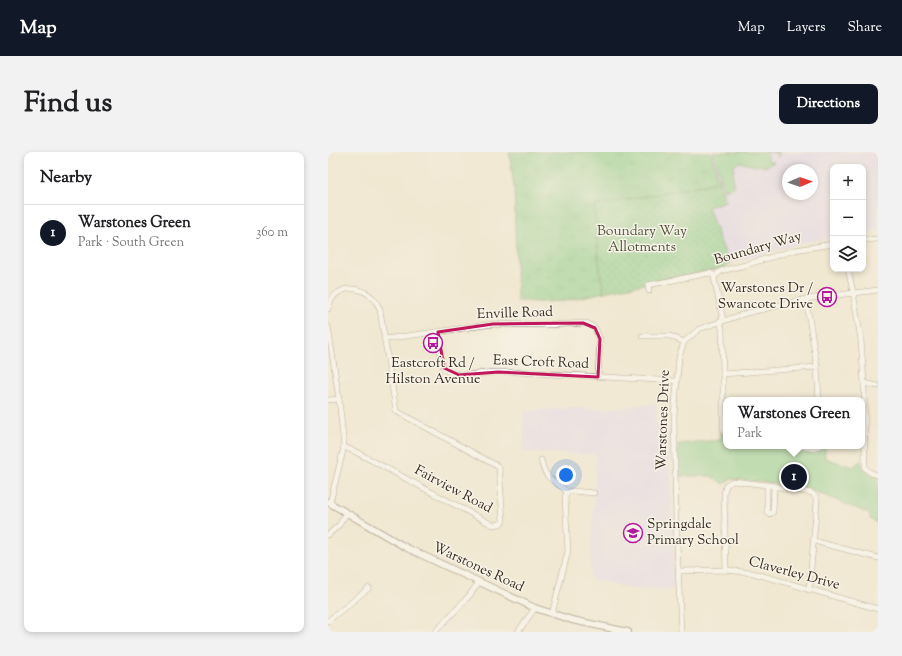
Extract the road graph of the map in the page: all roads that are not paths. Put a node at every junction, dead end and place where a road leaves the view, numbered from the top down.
1 (878, 239) edge
2 (866, 240) edge
3 (830, 244) edge
4 (849, 272) edge
5 (715, 276) junction
6 (878, 290) edge
7 (649, 291) dead end
8 (853, 292) junction
9 (806, 299) junction
10 (328, 309) edge
11 (722, 320) junction
12 (328, 326) edge
13 (438, 332) junction
14 (642, 336) dead end
15 (385, 338) junction
16 (684, 342) junction
17 (817, 367) junction
18 (723, 374) junction
19 (598, 377) junction
20 (676, 381) junction
21 (864, 383) junction
22 (878, 386) edge
23 (723, 397) edge
24 (723, 397) edge
25 (819, 397) edge
26 (864, 397) edge
27 (339, 399) junction
28 (328, 400) edge
29 (723, 428) edge
30 (344, 447) junction
31 (865, 449) edge
32 (541, 460) dead end
33 (878, 475) edge
34 (767, 485) junction
35 (774, 486) junction
36 (567, 492) junction
37 (594, 493) dead end
38 (329, 503) edge
39 (346, 514) junction
40 (328, 535) edge
41 (814, 541) junction
42 (878, 558) edge
43 (726, 570) junction
44 (678, 571) junction
45 (479, 582) junction
46 (369, 588) dead end
47 (809, 590) junction
48 (535, 608) junction
49 (878, 609) edge
50 (552, 614) junction
51 (328, 621) edge
52 (434, 632) edge
53 (518, 632) edge
54 (628, 632) edge
55 (681, 632) edge

1 - 2 street
3 - 5 street, Boundary Way
4 - 8 street
5 - 7 street, Boundary Way
5 - 11 street
6 - 8 street
8 - 9 street
8 - 21 street
9 - 11 street
9 - 17 street
10 - 15 street
11 - 16 street
11 - 18 street
12 - 27 street
13 - 15 street, Enville Road
13 - 19 street, East Croft Road
13 - 19 street, Enville Road
14 - 16 street
15 - 30 street, Fairview Road
16 - 20 street, Warstones Drive
17 - 18 street
17 - 25 street
18 - 23 street
19 - 20 street, East Croft Road
20 - 44 street, Warstones Drive
21 - 22 street
21 - 26 street
24 - 29 street
27 - 28 street
27 - 30 street
30 - 38 street
31 - 33 street
32 - 36 street
34 - 35 street
34 - 35 street
34 - 43 street
35 - 41 street
36 - 37 street
36 - 50 street
38 - 39 street, Warstones Road
39 - 40 street
39 - 45 street, Warstones Road
41 - 42 street
41 - 47 street
43 - 44 street, Claverley Drive
43 - 47 street, Claverley Drive
44 - 55 street, Warstones Drive
45 - 48 street, Warstones Road
45 - 52 street
46 - 51 street
47 - 49 street, Claverley Drive
48 - 50 street, Warstones Road
48 - 53 street
50 - 54 street, Warstones Road

